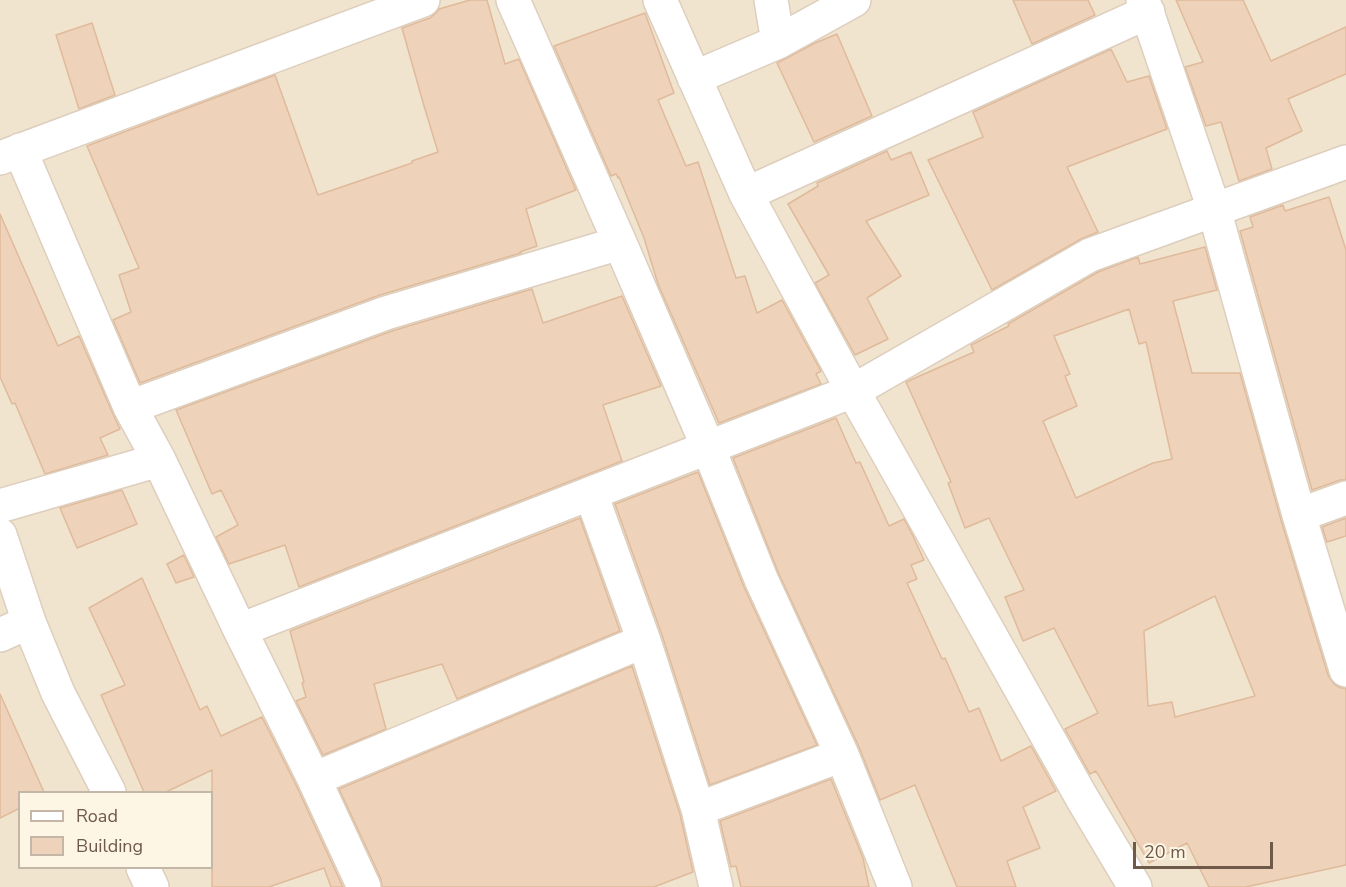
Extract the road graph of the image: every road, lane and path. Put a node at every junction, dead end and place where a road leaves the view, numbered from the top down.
1 (423, 0) edge
2 (513, 0) edge
3 (660, 0) edge
4 (771, 0) edge
5 (854, 0) edge
6 (1146, 6) edge
7 (778, 42) junction
8 (694, 78) junction
9 (10, 154) edge
10 (1346, 162) edge
11 (746, 194) junction
12 (1214, 209) junction
13 (620, 243) junction
14 (853, 392) junction
15 (130, 406) junction
16 (708, 447) junction
17 (159, 460) junction
18 (591, 494) junction
19 (1346, 498) edge
20 (0, 506) edge
21 (1299, 515) junction
22 (0, 535) edge
23 (14, 629) edge
24 (240, 630) junction
25 (644, 641) junction
26 (1346, 670) edge
27 (842, 755) junction
28 (314, 779) junction
29 (109, 791) edge
30 (698, 809) junction
31 (144, 869) edge
32 (152, 887) edge
33 (364, 887) edge
34 (716, 887) edge
35 (895, 887) edge
36 (1134, 887) edge

1 - 9 street
2 - 13 street
3 - 8 street
4 - 7 street
5 - 7 street
6 - 11 street
6 - 12 street
7 - 8 street
8 - 11 street
9 - 15 street
10 - 12 street
11 - 14 street
12 - 14 street
12 - 21 street
13 - 15 street
13 - 16 street
14 - 16 street
14 - 36 street
15 - 17 street
16 - 18 street
16 - 27 street
17 - 20 street
17 - 24 street
18 - 24 street
18 - 25 street
19 - 21 street
21 - 26 street
22 - 23 street
23 - 29 street
24 - 28 street
25 - 28 street
25 - 30 street
27 - 30 street
27 - 35 street
28 - 33 street
30 - 34 street
31 - 32 street

